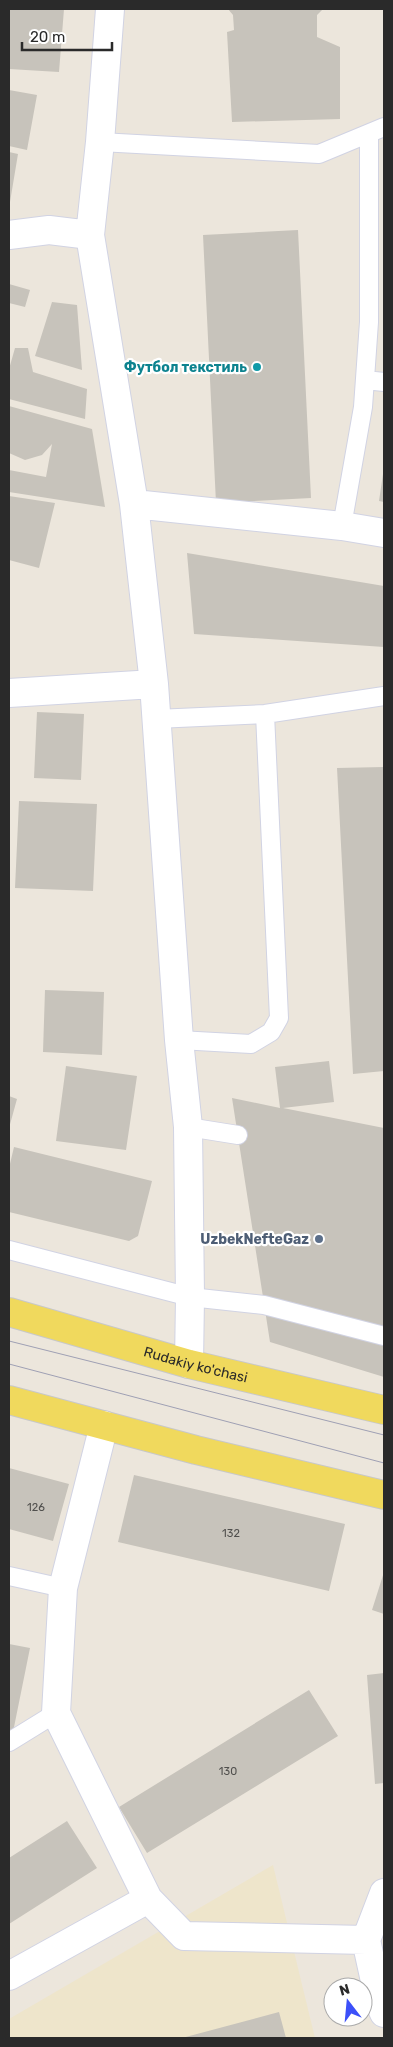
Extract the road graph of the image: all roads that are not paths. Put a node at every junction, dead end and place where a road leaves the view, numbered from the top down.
1 (110, 9) edge
2 (376, 130) edge
3 (100, 142) junction
4 (90, 234) junction
5 (9, 235) edge
6 (365, 380) junction
7 (384, 382) edge
8 (134, 504) junction
9 (342, 526) junction
10 (384, 533) edge
11 (154, 684) junction
12 (9, 693) edge
13 (384, 696) edge
14 (265, 714) junction
15 (156, 719) junction
16 (179, 1040) junction
17 (188, 1126) junction
18 (238, 1135) dead end
19 (9, 1250) edge
20 (190, 1297) junction
21 (9, 1312) edge
22 (384, 1336) edge
23 (189, 1364) junction
24 (9, 1400) edge
25 (384, 1410) edge
26 (104, 1425) junction
27 (384, 1494) edge
28 (9, 1576) edge
29 (63, 1588) junction
30 (56, 1713) junction
31 (9, 1742) edge
32 (384, 1893) edge
33 (148, 1899) junction
34 (366, 1940) junction
35 (9, 1976) edge
36 (383, 2007) edge

1 - 3 street
2 - 3 lane
2 - 6 lane
3 - 4 street
4 - 5 street
4 - 8 street
6 - 7 lane
6 - 9 lane
8 - 9 street
8 - 11 street
9 - 10 street
11 - 12 street
11 - 15 street
13 - 14 lane
14 - 15 lane
14 - 16 lane
15 - 16 street
16 - 17 street
17 - 18 lane
17 - 20 street
19 - 20 lane
20 - 22 lane
20 - 23 street
21 - 23 main road, Rudakiy ko'chasi
23 - 25 main road, Rudakiy ko'chasi
24 - 26 main road
26 - 27 main road
26 - 29 street
28 - 29 lane
29 - 30 street
30 - 31 lane
30 - 33 street
32 - 34 street
33 - 34 street
33 - 35 street
34 - 36 street

